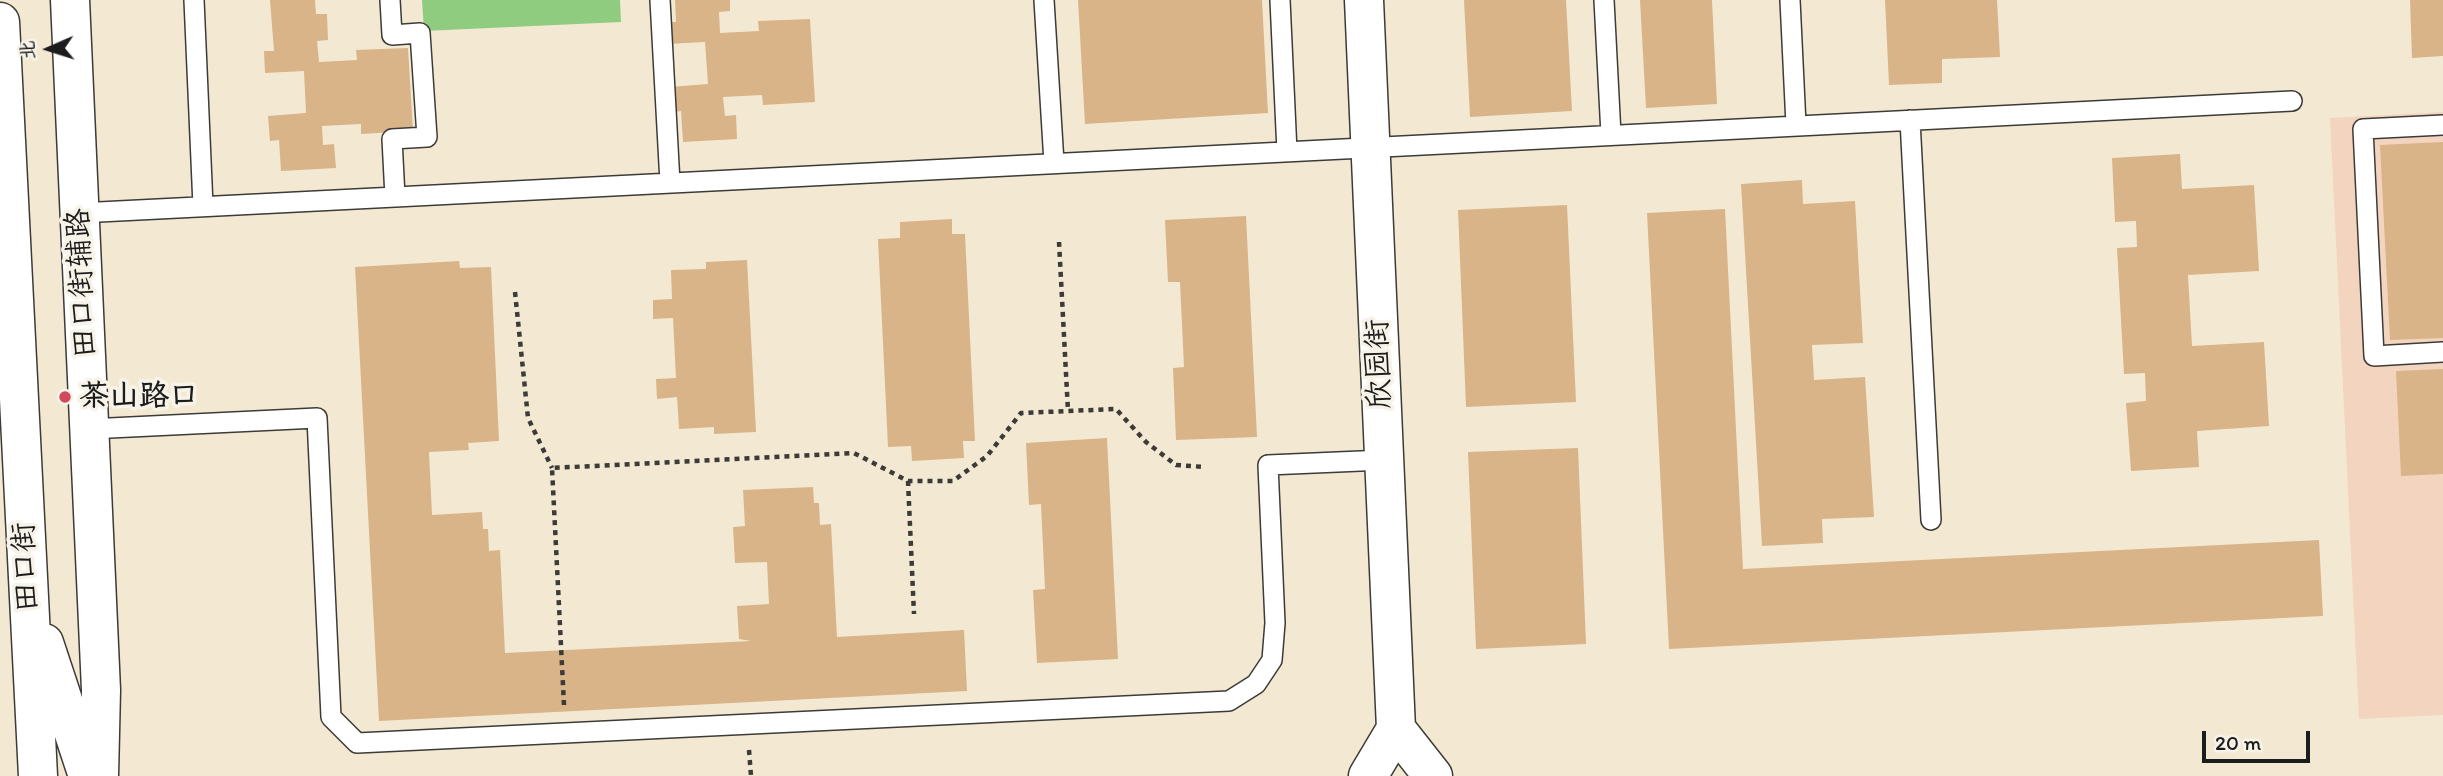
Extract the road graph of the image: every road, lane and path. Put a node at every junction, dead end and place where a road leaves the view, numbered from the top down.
1 (70, 0) edge
2 (194, 0) edge
3 (390, 0) edge
4 (660, 0) edge
5 (1044, 0) edge
6 (1280, 0) edge
7 (1364, 0) edge
8 (1604, 0) edge
9 (1790, 0) edge
10 (0, 22) edge
11 (2292, 101) dead end
12 (1910, 120) junction
13 (1796, 125) junction
14 (2443, 125) edge
15 (1611, 135) junction
16 (1371, 147) junction
17 (1287, 152) junction
18 (1054, 163) junction
19 (670, 183) junction
20 (396, 197) junction
21 (203, 206) junction
22 (79, 213) junction
23 (1059, 242) dead end
24 (515, 292) dead end
25 (2443, 352) edge
26 (1068, 411) junction
27 (89, 429) junction
28 (1384, 460) junction
29 (1205, 467) dead end
30 (552, 468) junction
31 (908, 481) junction
32 (1931, 520) dead end
33 (29, 598) junction
34 (914, 614) dead end
35 (565, 711) dead end
36 (1396, 729) junction
37 (38, 776) edge
38 (88, 776) edge
39 (99, 776) edge
40 (1368, 776) edge
41 (1433, 776) edge

1 - 22 street, 田口街辅路
2 - 21 lane
3 - 20 lane
4 - 19 lane
5 - 18 lane
6 - 17 lane
7 - 16 street, 欣园街
8 - 15 lane
9 - 13 lane
10 - 33 street, 田口街
11 - 12 lane
12 - 13 lane
12 - 32 lane
13 - 15 lane
14 - 25 lane
15 - 16 lane
16 - 17 lane
16 - 28 street, 欣园街
17 - 18 lane
18 - 19 lane
19 - 20 lane
20 - 21 lane
21 - 22 lane
22 - 27 street, 田口街辅路
23 - 26 path
24 - 30 path
26 - 29 path
26 - 31 path
27 - 28 lane
27 - 39 street, 田口街辅路
28 - 36 street, 欣园街
30 - 31 path
30 - 35 path
31 - 34 path
33 - 37 street, 田口街
33 - 38 street
36 - 40 street
36 - 41 street

